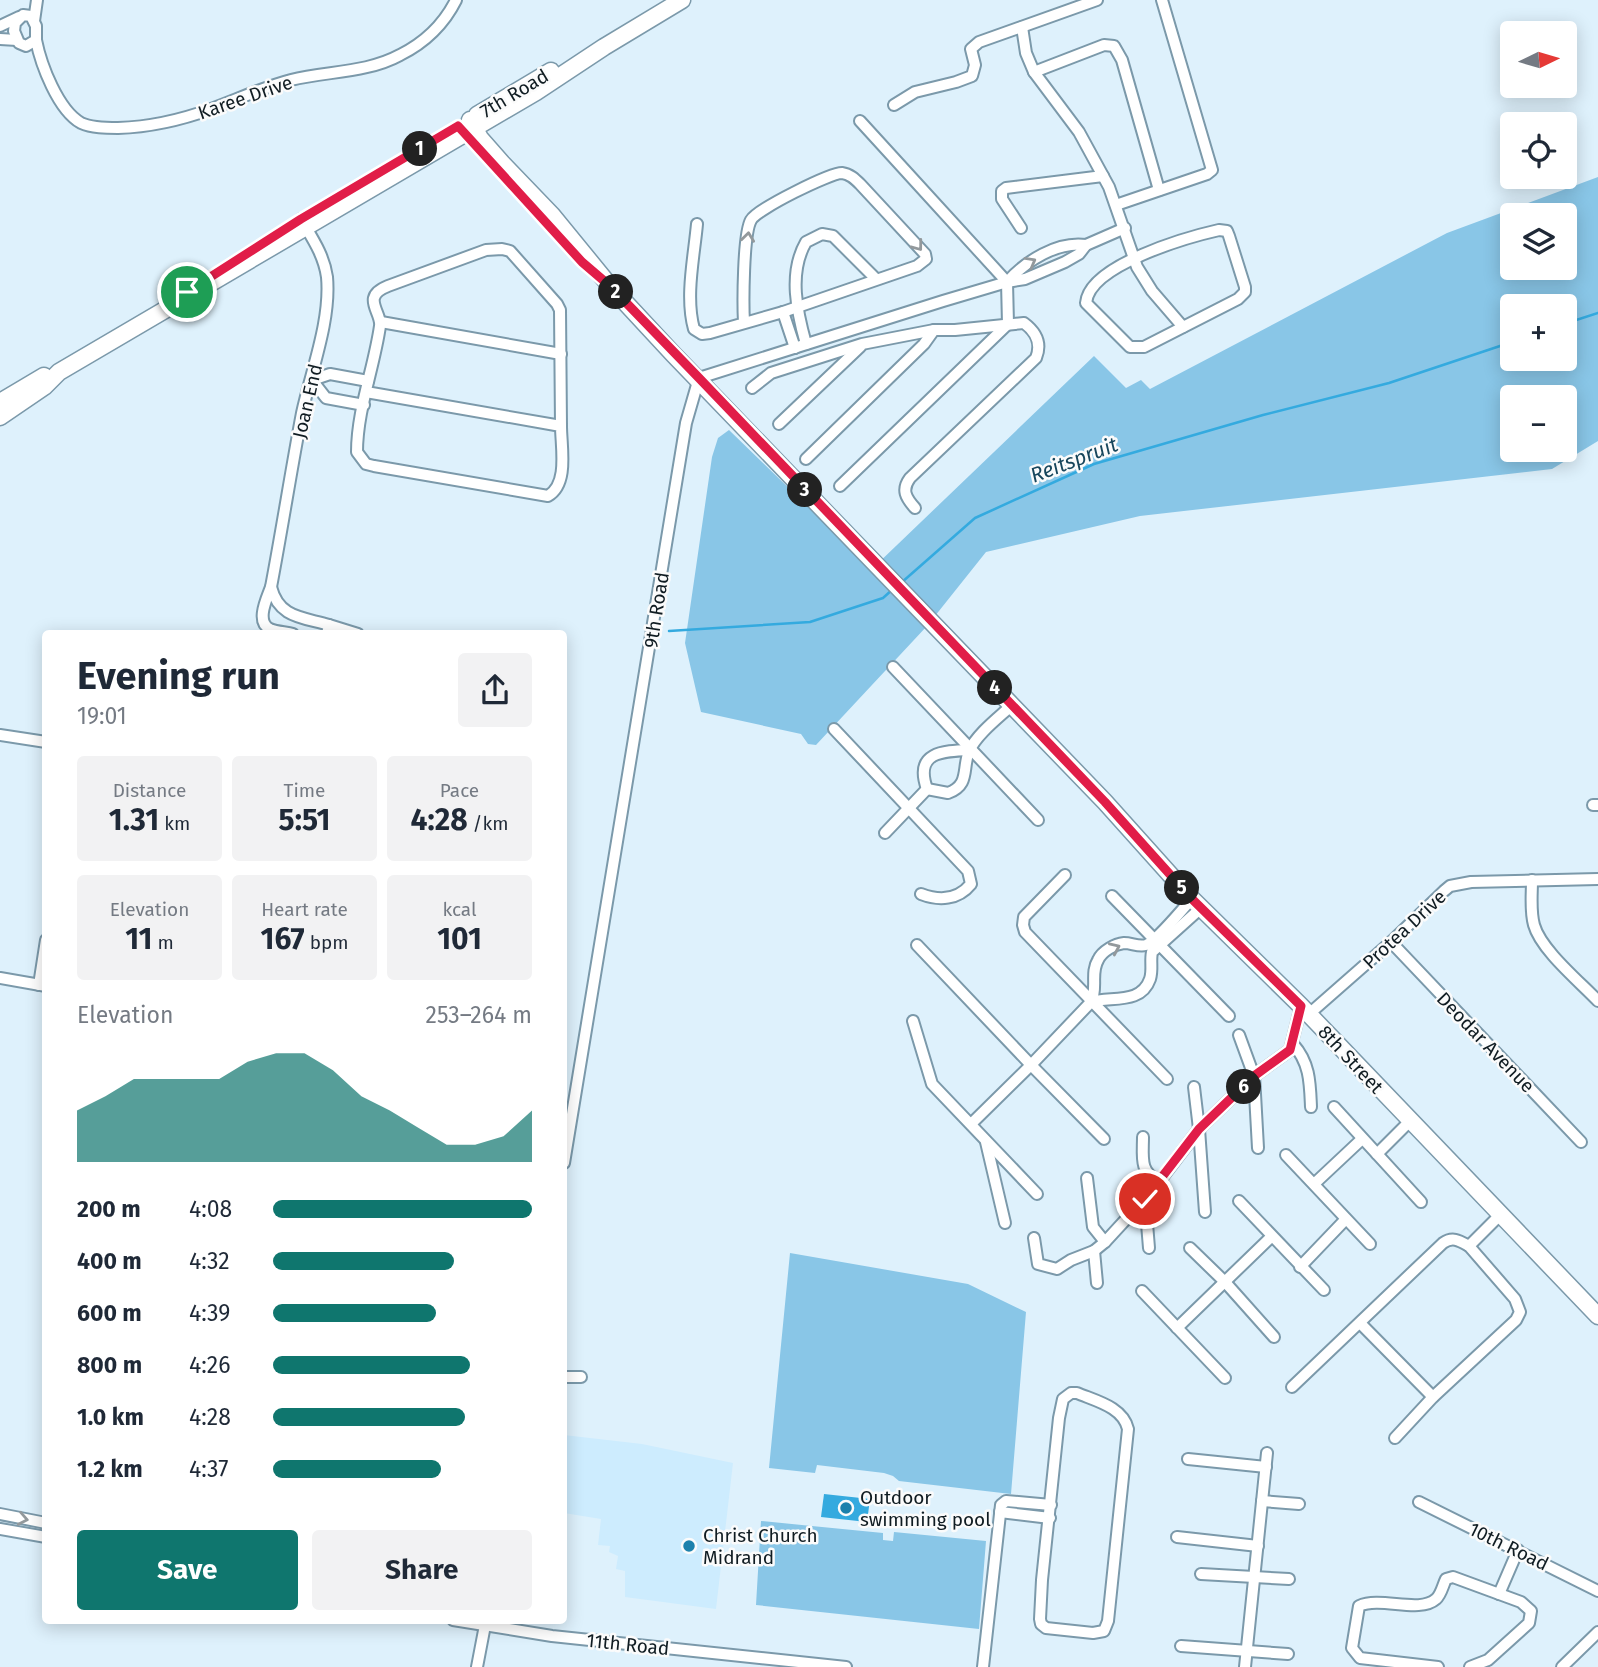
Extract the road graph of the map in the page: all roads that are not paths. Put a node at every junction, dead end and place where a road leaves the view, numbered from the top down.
1 (35, 0) edge
2 (456, 0) edge
3 (682, 0) edge
4 (1097, 0) edge
5 (1162, 0) edge
6 (26, 18) junction
7 (0, 26) edge
8 (1021, 27) junction
9 (0, 39) edge
10 (27, 42) junction
11 (1034, 72) junction
12 (894, 105) dead end
13 (860, 121) dead end
14 (467, 127) junction
15 (1103, 176) junction
16 (1159, 190) junction
17 (1116, 205) junction
18 (303, 223) junction
19 (697, 224) dead end
20 (1020, 228) dead end
21 (1125, 228) junction
22 (1086, 245) junction
23 (1134, 257) junction
24 (875, 278) junction
25 (1007, 282) junction
26 (796, 306) junction
27 (783, 312) junction
28 (381, 322) junction
29 (744, 323) junction
30 (1008, 324) junction
31 (1183, 327) junction
32 (934, 330) junction
33 (806, 344) junction
34 (862, 344) junction
35 (795, 348) junction
36 (561, 354) junction
37 (59, 372) junction
38 (699, 378) junction
39 (312, 380) junction
40 (367, 387) junction
41 (752, 388) dead end
42 (0, 402) edge
43 (364, 405) junction
44 (0, 417) edge
45 (779, 424) dead end
46 (561, 426) junction
47 (806, 459) dead end
48 (840, 486) dead end
49 (915, 508) dead end
50 (271, 587) junction
51 (285, 612) junction
52 (328, 629) edge
53 (277, 630) edge
54 (281, 630) edge
55 (893, 667) dead end
56 (1012, 706) junction
57 (834, 729) dead end
58 (0, 735) edge
59 (42, 741) edge
60 (970, 750) junction
61 (927, 789) junction
62 (908, 809) junction
63 (1038, 820) dead end
64 (885, 833) dead end
65 (1065, 875) dead end
66 (1598, 879) edge
67 (1532, 880) junction
68 (921, 894) dead end
69 (1112, 896) dead end
70 (1196, 903) junction
71 (1391, 942) junction
72 (1156, 943) junction
73 (917, 945) dead end
74 (0, 978) edge
75 (42, 985) edge
76 (1598, 1001) edge
77 (1091, 1002) junction
78 (1305, 1010) junction
79 (1229, 1016) dead end
80 (912, 1021) dead end
81 (1239, 1035) dead end
82 (1293, 1044) junction
83 (1031, 1065) junction
84 (1254, 1076) junction
85 (1167, 1079) dead end
86 (1194, 1087) dead end
87 (1311, 1107) dead end
88 (1334, 1107) dead end
89 (1410, 1121) junction
90 (971, 1124) junction
91 (1199, 1129) junction
92 (1143, 1137) dead end
93 (985, 1139) junction
94 (1104, 1139) dead end
95 (1362, 1139) junction
96 (1581, 1142) dead end
97 (567, 1145) edge
98 (1258, 1148) dead end
99 (1377, 1154) junction
100 (1286, 1155) dead end
101 (1087, 1178) dead end
102 (1158, 1181) junction
103 (1314, 1184) junction
104 (1037, 1194) dead end
105 (1145, 1199) junction
106 (1238, 1201) dead end
107 (1422, 1202) dead end
108 (1205, 1212) dead end
109 (1501, 1214) junction
110 (1345, 1220) junction
111 (1005, 1223) dead end
112 (1034, 1237) dead end
113 (1271, 1237) junction
114 (1105, 1242) junction
115 (1370, 1244) dead end
116 (1469, 1246) junction
117 (1149, 1248) dead end
118 (1190, 1248) dead end
119 (1094, 1251) junction
120 (1300, 1266) junction
121 (1225, 1282) junction
122 (1097, 1283) dead end
123 (1324, 1290) dead end
124 (1142, 1291) dead end
125 (1598, 1316) edge
126 (1360, 1323) junction
127 (1177, 1328) junction
128 (1273, 1337) dead end
129 (567, 1377) edge
130 (581, 1377) dead end
131 (1225, 1378) dead end
132 (1292, 1387) dead end
133 (1433, 1397) junction
134 (1395, 1438) dead end
135 (1267, 1453) dead end
136 (1188, 1459) dead end
137 (1266, 1467) junction
138 (1262, 1501) junction
139 (1419, 1502) dead end
140 (1299, 1504) dead end
141 (1051, 1505) junction
142 (999, 1513) junction
143 (0, 1514) edge
144 (1050, 1518) junction
145 (42, 1522) edge
146 (0, 1530) edge
147 (42, 1535) edge
148 (1177, 1537) dead end
149 (1258, 1546) junction
150 (1518, 1550) junction
151 (1200, 1574) dead end
152 (1255, 1577) junction
153 (1289, 1579) dead end
154 (1598, 1591) edge
155 (1499, 1594) junction
156 (486, 1624) edge
157 (492, 1624) edge
158 (1598, 1632) edge
159 (1181, 1646) dead end
160 (1247, 1651) junction
161 (1288, 1654) dead end
162 (731, 1661) edge
163 (477, 1667) edge
164 (846, 1667) edge
165 (983, 1667) edge
166 (1245, 1667) edge
167 (1438, 1667) edge
168 (1470, 1667) edge
169 (1563, 1667) edge

1 - 6 street
2 - 10 street, Karee Drive
3 - 14 street, 7th Road
4 - 8 street
5 - 16 street
6 - 7 street
6 - 10 street
6 - 10 street
8 - 11 street
8 - 12 street
9 - 10 street
11 - 15 street
11 - 16 street
13 - 25 street
14 - 18 street, 7th Road
14 - 38 street, 8th Street
15 - 17 street
15 - 20 street
16 - 17 street
17 - 21 street
18 - 37 street, 7th Road
18 - 39 street, Joan End
19 - 29 street
21 - 22 street
21 - 23 street
22 - 25 street
25 -> 22 street
23 - 31 street
23 - 31 street
23 - 31 street
24 - 26 street
24 - 26 street
29 -> 24 street
25 - 30 street
25 - 33 street
26 - 27 street
26 - 33 street
27 - 29 street
27 - 35 street
28 - 36 street
28 - 36 street
28 - 40 street
30 - 32 street
30 - 48 street
30 - 49 street
32 - 34 street
32 - 47 street
33 - 35 street
34 - 41 street
34 - 45 street
35 - 38 street
36 - 46 street
37 - 42 street, 7th Road
37 - 44 street, 7th Road
38 - 56 street, 8th Street
38 - 97 street, 9th Road
39 - 40 street
39 - 43 street
39 - 50 street, Joan End
40 - 43 street
40 - 46 street
43 - 46 street
50 - 51 street
50 - 53 street, Joan End
51 - 52 street
51 - 54 street
55 - 60 street
56 - 60 street
56 - 70 street, 8th Street
57 - 62 street
58 - 59 street
60 - 61 street
60 - 61 street
60 - 63 street
61 - 62 street
62 - 64 street
62 - 68 street
65 - 77 street
66 - 67 street, Protea Drive
67 - 71 street, Protea Drive
67 - 76 street
69 - 72 street
70 - 72 street
70 - 78 street, 8th Street
71 - 78 street, Protea Drive
71 - 96 street, Deodar Avenue
72 - 77 street
77 -> 72 street
72 - 79 street
73 - 83 street
74 - 75 street
77 - 83 street
77 - 85 street
78 - 82 street
78 - 89 street, 8th Street
80 - 90 street
81 - 84 street
82 - 84 street
82 - 87 street
83 - 90 street
83 - 94 street
84 - 91 street
84 - 98 street
86 - 91 street
88 - 95 street
89 - 99 street
89 - 109 street, 8th Street
90 - 93 street
91 - 102 street
91 - 108 street
92 - 102 street
93 - 104 street
93 - 111 street
95 - 99 street
95 - 103 street
99 - 107 street
100 - 103 street
101 - 114 street
102 - 105 street
103 - 110 street
105 - 114 street
105 - 117 street
106 - 113 street
109 - 116 street
109 - 125 street, 8th Street
110 - 115 street
110 - 120 street
112 - 119 street
113 - 120 street
113 - 121 street
114 - 119 street
116 - 126 street
116 - 133 street
118 - 121 street
119 - 122 street
120 - 123 street
121 - 127 street
121 - 128 street
124 - 127 street
126 - 132 street
126 - 133 street
127 - 131 street
129 - 130 street
133 - 134 street
135 - 137 street
136 - 137 street
137 - 138 street
138 - 140 street
138 - 149 street
139 - 150 street, 10th Road
141 - 142 street
141 - 144 street
141 - 144 street
142 - 144 street
142 - 165 street
143 -> 145 street
146 - 147 street
148 - 149 street
149 - 152 street
150 - 154 street, 10th Road
150 - 155 street
151 - 152 street
152 - 153 street
152 - 160 street
155 - 167 street
155 - 168 street
156 - 163 street
157 - 162 street, 11th Road
158 - 169 street
159 - 160 street
160 - 161 street
160 - 166 street
162 - 164 street, 11th Road

